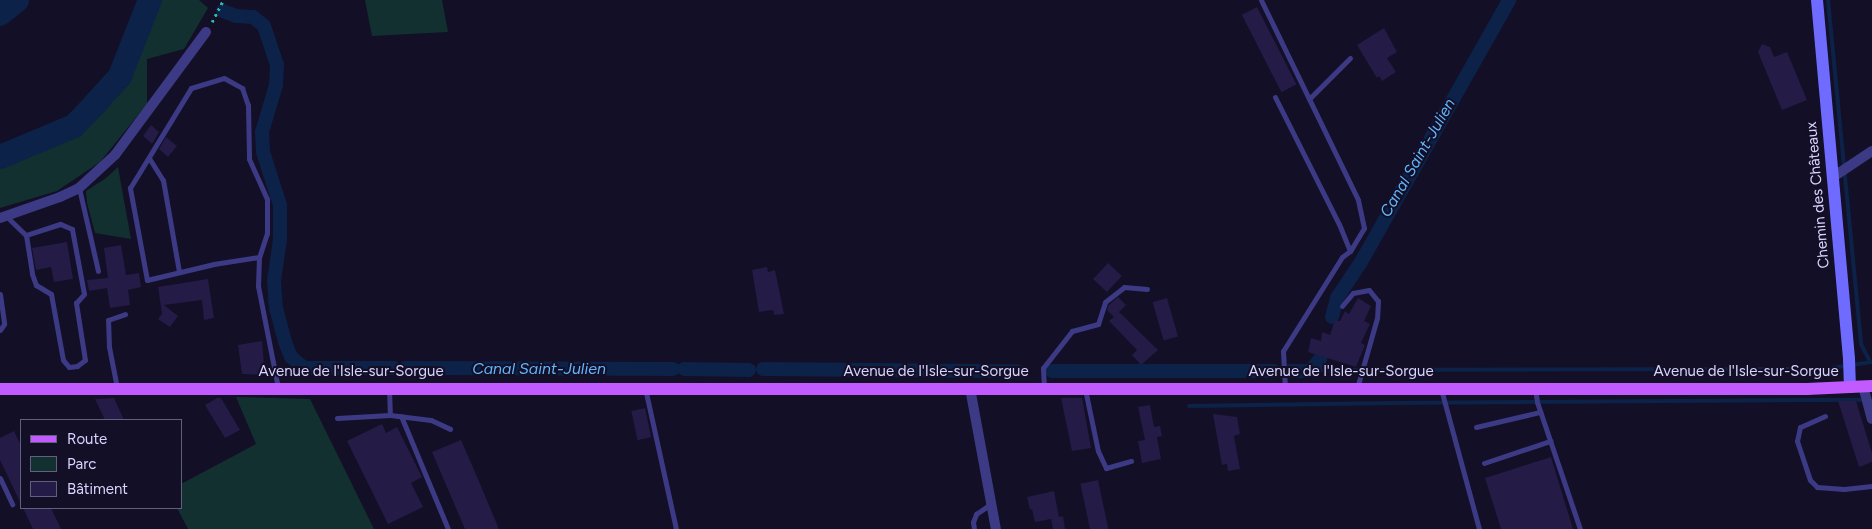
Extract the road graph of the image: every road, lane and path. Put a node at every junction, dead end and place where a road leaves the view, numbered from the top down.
1 (223, 0) edge
2 (1261, 0) edge
3 (1817, 0) edge
4 (206, 32) joint
5 (1350, 58) dead end
6 (1275, 97) dead end
7 (1309, 99) junction
8 (1872, 151) edge
9 (149, 158) junction
10 (1833, 177) junction
11 (80, 188) junction
12 (3, 217) edge
13 (26, 235) junction
14 (1350, 251) junction
15 (259, 257) junction
16 (98, 271) dead end
17 (179, 272) junction
18 (1147, 289) dead end
19 (0, 294) edge
20 (1342, 306) dead end
21 (126, 314) dead end
22 (0, 330) edge
23 (1868, 386) edge
24 (1285, 387) junction
25 (1850, 387) junction
26 (278, 388) junction
27 (389, 388) junction
28 (645, 388) junction
29 (970, 388) junction
30 (1044, 388) junction
31 (1085, 388) junction
32 (1357, 388) junction
33 (1441, 388) junction
34 (1535, 388) junction
35 (0, 389) edge
36 (117, 389) junction
37 (1540, 412) junction
38 (390, 415) junction
39 (400, 416) junction
40 (1825, 416) dead end
41 (337, 418) dead end
42 (1872, 420) edge
43 (1476, 427) dead end
44 (450, 429) dead end
45 (1550, 441) junction
46 (1131, 461) dead end
47 (1484, 463) dead end
48 (0, 478) edge
49 (1872, 486) edge
50 (12, 504) dead end
51 (992, 504) junction
52 (448, 529) edge
53 (676, 529) edge
54 (974, 529) edge
55 (996, 529) edge
56 (1479, 529) edge
57 (1580, 529) edge

1 - 4 path
2 - 7 lane
3 - 10 street, Chemin des Châteaux
4 - 11 street
5 - 7 lane
6 - 14 lane
7 - 14 lane
8 - 10 street
9 - 15 lane
9 - 17 lane
9 - 17 lane
10 - 25 street, Chemin des Châteaux
11 - 12 street
11 - 16 lane
12 - 13 lane
13 - 13 lane
14 - 24 lane
15 - 17 lane
15 - 26 lane
18 - 30 lane
19 - 22 lane
20 - 32 lane
21 - 36 lane
23 - 25 main road, Avenue de l'Isle-sur-Sorgue
23 - 42 street
24 - 31 main road, Avenue de l'Isle-sur-Sorgue
24 - 32 main road, Avenue de l'Isle-sur-Sorgue
25 - 34 main road, Avenue de l'Isle-sur-Sorgue
26 - 27 main road, Avenue de l'Isle-sur-Sorgue
26 - 36 main road, Avenue de l'Isle-sur-Sorgue
27 - 28 main road, Avenue de l'Isle-sur-Sorgue
27 - 38 lane
28 - 29 main road, Avenue de l'Isle-sur-Sorgue
28 - 53 lane
29 - 30 main road, Avenue de l'Isle-sur-Sorgue
29 - 51 street
30 - 31 main road, Avenue de l'Isle-sur-Sorgue
31 - 46 lane
32 - 33 main road, Avenue de l'Isle-sur-Sorgue
33 - 34 main road, Avenue de l'Isle-sur-Sorgue
33 - 56 lane
34 - 37 lane
35 - 36 main road, Avenue de l'Isle-sur-Sorgue
37 - 43 lane
37 - 45 lane
38 - 39 lane
38 - 41 lane
39 - 44 lane
39 - 52 lane
40 - 49 lane
45 - 47 lane
45 - 57 lane
48 - 50 lane
51 - 54 lane
51 - 55 street

